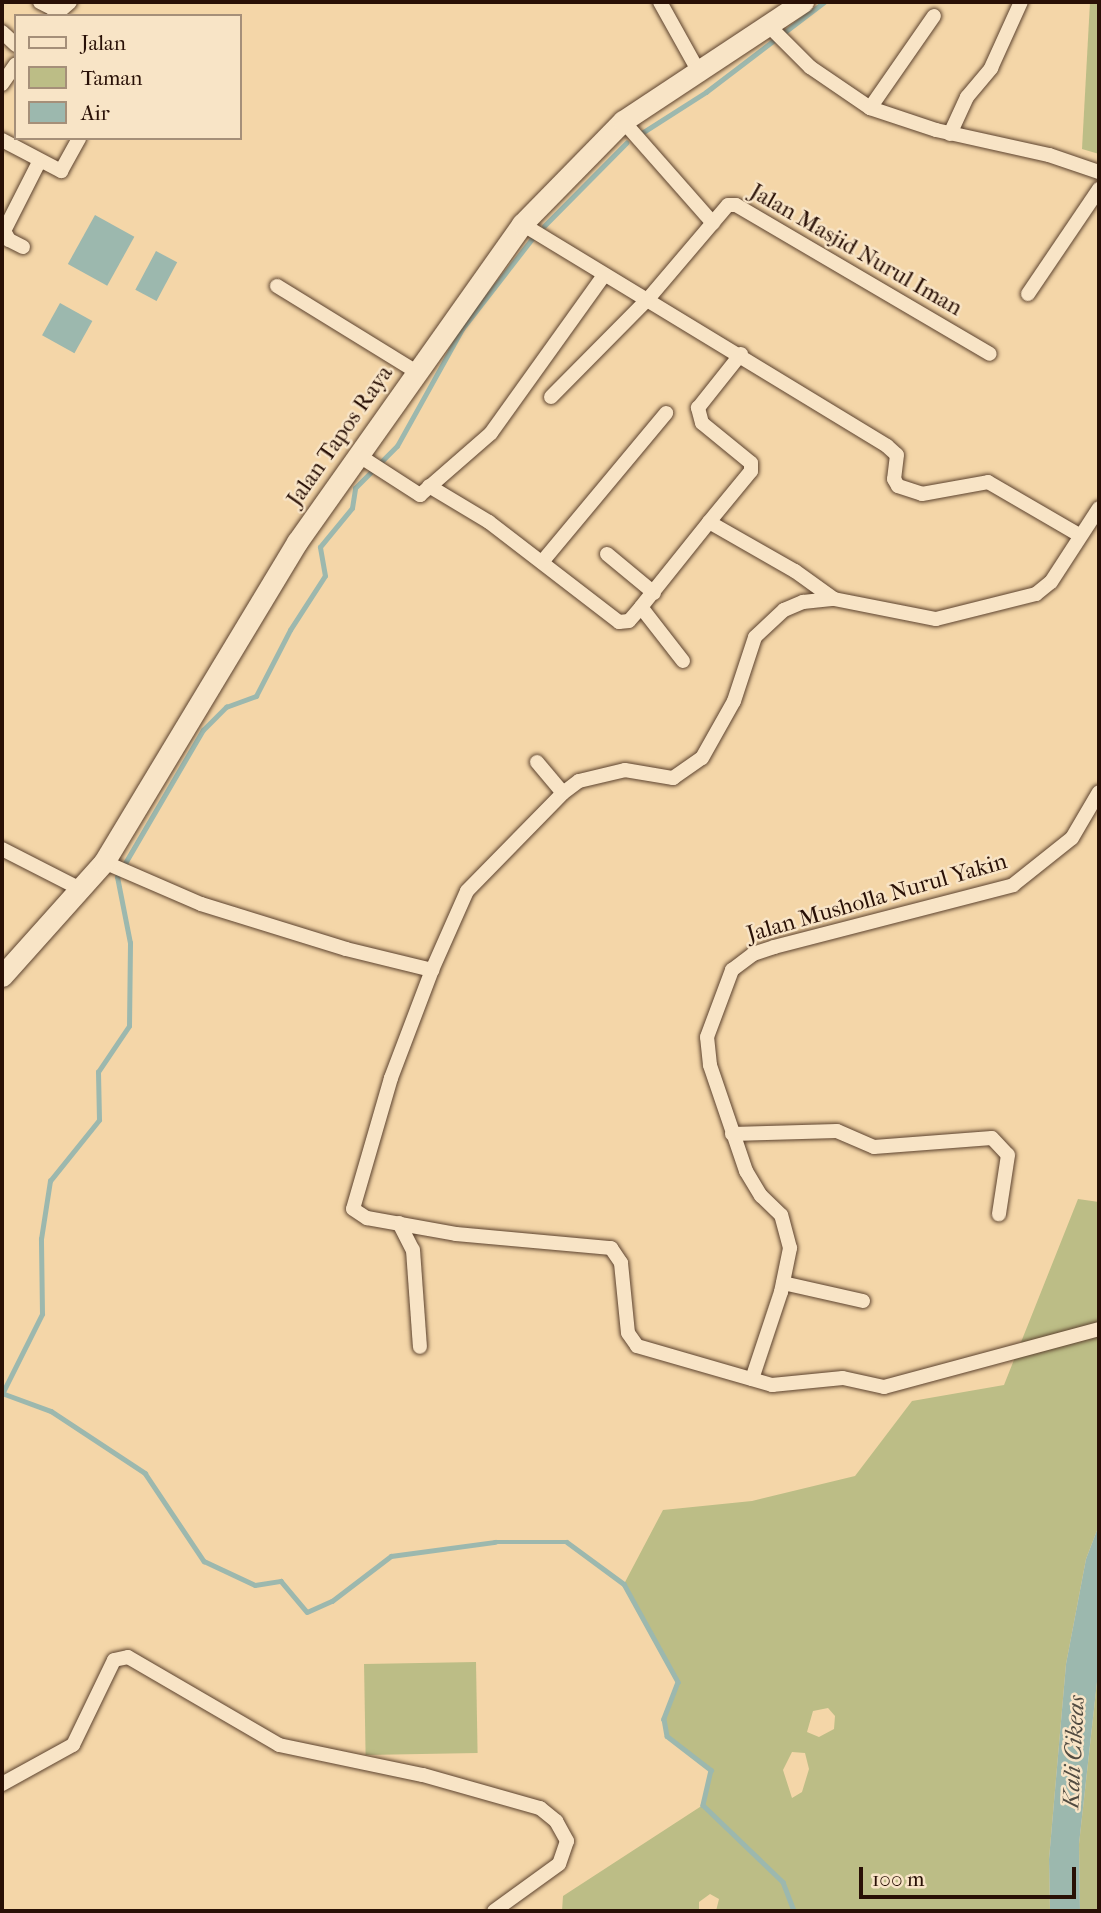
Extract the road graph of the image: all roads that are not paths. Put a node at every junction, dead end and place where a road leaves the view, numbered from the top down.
1 (40, 2) edge
2 (660, 2) edge
3 (803, 2) edge
4 (1021, 2) edge
5 (61, 9) edge
6 (934, 16) dead end
7 (775, 33) junction
8 (700, 74) junction
9 (870, 108) junction
10 (623, 121) junction
11 (950, 134) junction
12 (2, 140) edge
13 (78, 140) edge
14 (39, 162) junction
15 (1099, 172) edge
16 (1099, 189) edge
17 (713, 223) junction
18 (522, 224) junction
19 (23, 247) dead end
20 (604, 275) junction
21 (277, 286) dead end
22 (1028, 294) dead end
23 (648, 299) junction
24 (741, 354) junction
25 (989, 354) dead end
26 (417, 372) junction
27 (551, 397) dead end
28 (666, 413) dead end
29 (363, 459) junction
30 (429, 486) junction
31 (1099, 508) edge
32 (709, 522) junction
33 (1079, 535) junction
34 (607, 554) dead end
35 (542, 562) junction
36 (654, 593) junction
37 (834, 599) junction
38 (641, 607) junction
39 (683, 661) dead end
40 (537, 762) dead end
41 (1099, 792) edge
42 (563, 793) junction
43 (2, 849) edge
44 (111, 865) junction
45 (80, 889) junction
46 (432, 970) junction
47 (2, 976) edge
48 (732, 1134) junction
49 (999, 1214) dead end
50 (399, 1223) junction
51 (783, 1283) junction
52 (863, 1301) dead end
53 (1099, 1329) edge
54 (420, 1347) dead end
55 (752, 1379) junction
56 (2, 1784) edge
57 (494, 1911) edge

1 - 5 street
2 - 8 street
3 - 7 main road, Jalan Tapos Raya
4 - 11 street
6 - 9 street
7 - 8 main road, Jalan Tapos Raya
7 - 9 street
8 - 10 main road, Jalan Tapos Raya
9 - 11 street
10 - 17 street
10 - 18 main road, Jalan Tapos Raya
11 - 15 street
12 - 14 street
13 - 14 street
14 - 19 street
16 - 22 street
17 - 23 street, Jalan Masjid Nurul Iman
17 - 25 street, Jalan Masjid Nurul Iman
18 - 20 street
18 - 26 main road, Jalan Tapos Raya
20 - 23 street
20 - 30 street
21 - 26 street
23 - 24 street
23 - 27 street, Jalan Masjid Nurul Iman
24 - 32 street
24 - 33 street
26 - 29 main road, Jalan Tapos Raya
28 - 35 street
29 - 30 street
29 - 44 main road, Jalan Tapos Raya
30 - 35 street
31 - 33 street
32 - 36 street
32 - 37 street
33 - 37 street
34 - 36 street
35 - 38 street
36 - 38 street
37 - 42 street
38 - 39 street
40 - 42 street
41 - 48 street, Jalan Musholla Nurul Yakin
42 - 46 street
43 - 45 street
44 - 45 main road, Jalan Tapos Raya
44 - 46 street
45 - 47 main road, Jalan Tapos Raya
46 - 50 street
48 - 49 street
48 - 51 street, Jalan Musholla Nurul Yakin
50 - 54 street
50 - 55 street
51 - 52 street
51 - 55 street, Jalan Musholla Nurul Yakin
53 - 55 street
56 - 57 street

